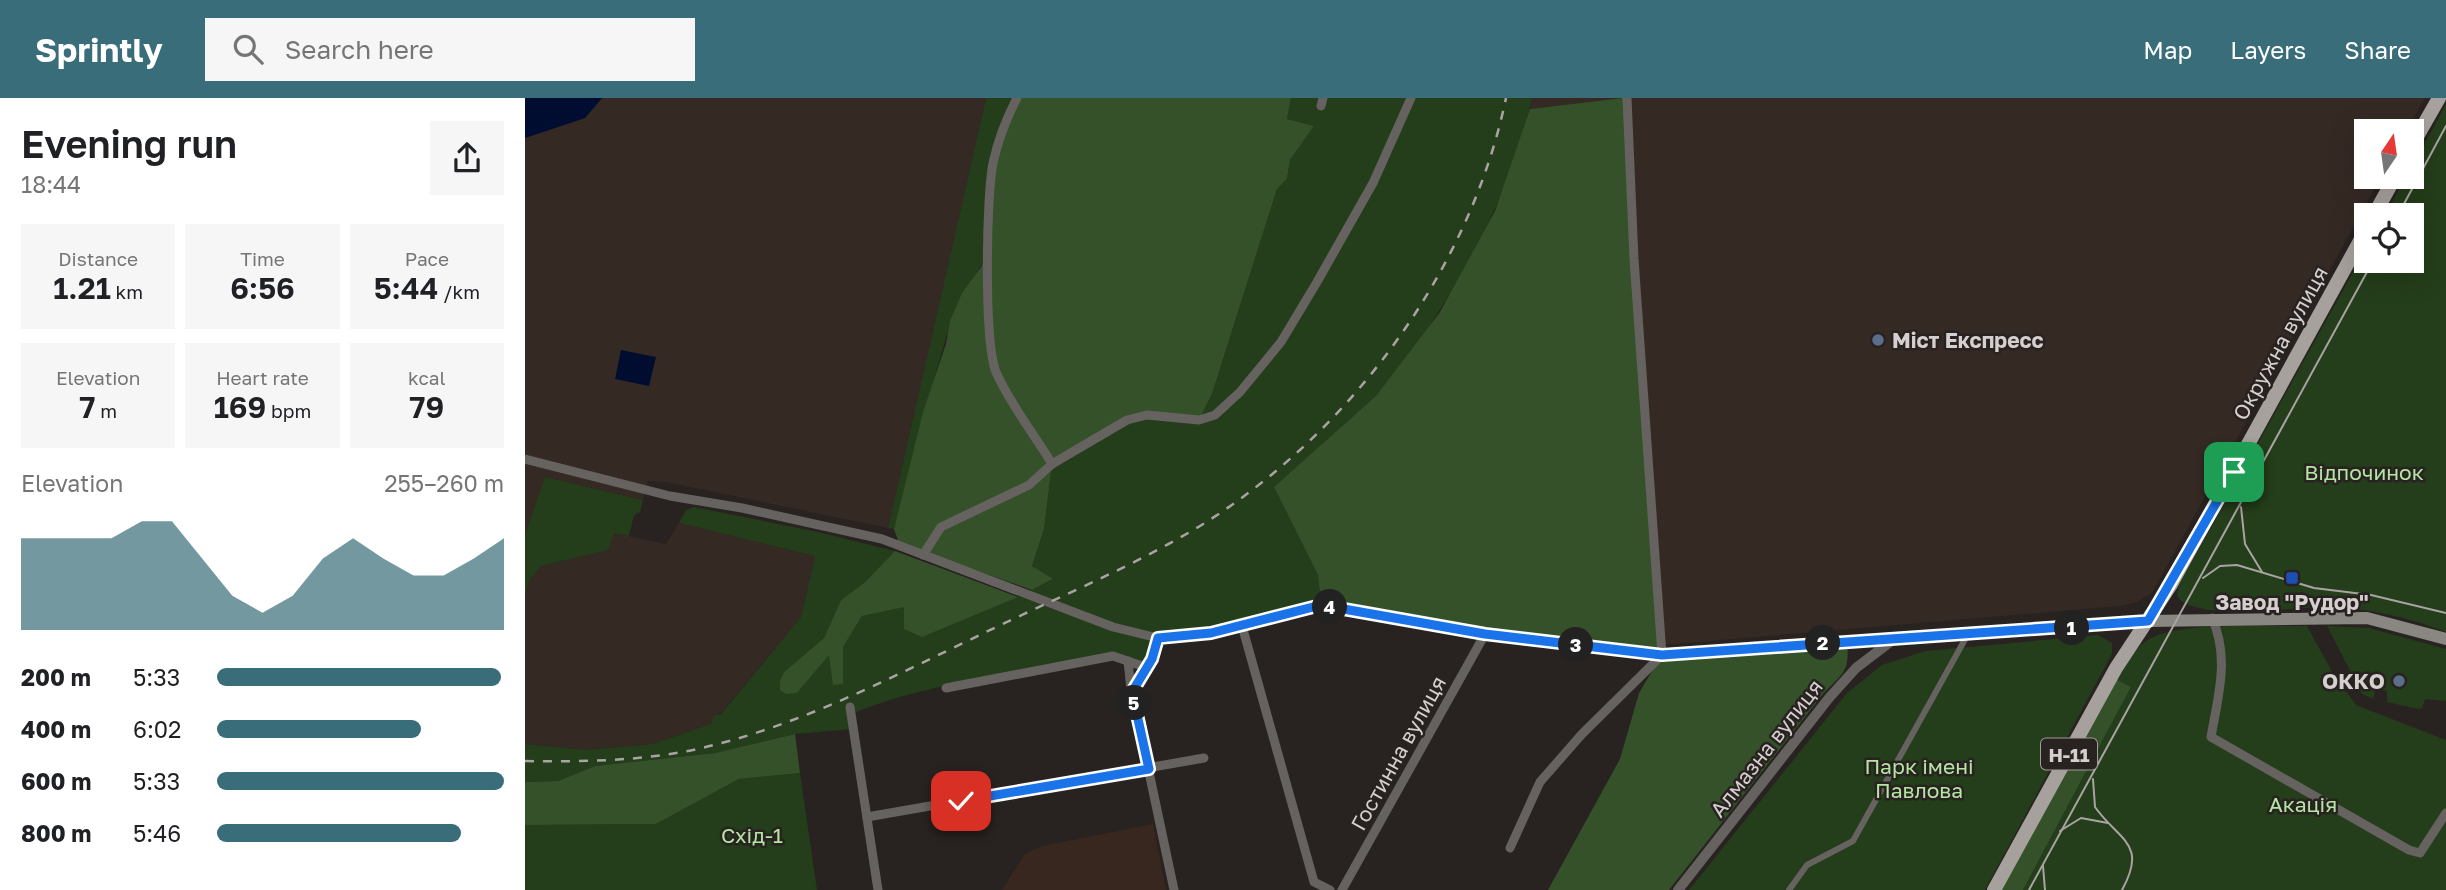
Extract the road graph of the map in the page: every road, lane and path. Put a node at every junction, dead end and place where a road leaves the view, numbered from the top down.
1 (1017, 98) edge
2 (1411, 98) edge
3 (1627, 98) edge
4 (2439, 98) edge
5 (2424, 124) edge
6 (2354, 252) edge
7 (525, 459) edge
8 (1052, 464) junction
9 (923, 555) junction
10 (2212, 618) junction
11 (2148, 621) junction
12 (1242, 626) junction
13 (1485, 634) junction
14 (1968, 634) junction
15 (1158, 638) junction
16 (1894, 639) junction
17 (2446, 639) edge
18 (1662, 655) junction
19 (1128, 661) junction
20 (1145, 667) junction
21 (946, 688) dead end
22 (1132, 692) junction
23 (850, 707) dead end
24 (1203, 758) dead end
25 (1149, 769) junction
26 (2446, 813) edge
27 (867, 817) junction
28 (1510, 848) dead end
29 (878, 890) edge
30 (1174, 890) edge
31 (1330, 890) edge
32 (1342, 890) edge
33 (1678, 890) edge
34 (1789, 890) edge
35 (1994, 890) edge

1 - 8 street
2 - 8 street
3 - 18 street
4 - 5 main road
6 - 11 main road, Окружна вулиця / Н-11
7 - 9 street
8 - 9 street
9 - 15 street
10 - 11 main road
10 - 17 main road
10 - 26 street
11 - 14 street
11 - 35 main road, Н-11
12 - 13 street
12 - 15 street
12 - 31 street
13 - 18 street
13 - 32 street, Гостинна вулиця
14 - 16 street
14 - 34 street
15 - 20 street
16 - 18 street
16 - 33 street, Алмазна вулиця
18 - 28 street
19 - 20 street
19 - 21 street
19 - 22 street
20 - 22 street
22 - 25 street
23 - 27 street
24 - 25 street
25 - 27 street
25 - 30 street
27 - 29 street

